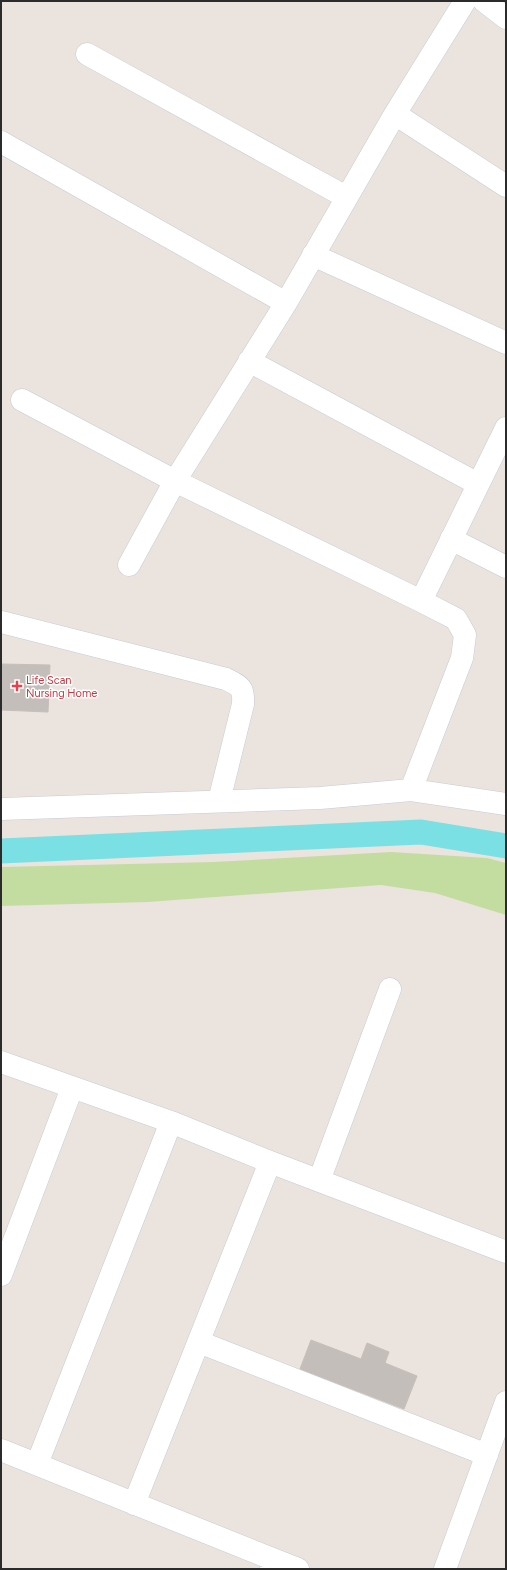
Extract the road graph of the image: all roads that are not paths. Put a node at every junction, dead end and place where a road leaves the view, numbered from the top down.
1 (465, 1) edge
2 (484, 1) edge
3 (506, 18) edge
4 (87, 54) dead end
5 (395, 114) junction
6 (1, 142) edge
7 (506, 186) edge
8 (346, 197) junction
9 (313, 255) junction
10 (286, 303) junction
11 (506, 343) edge
12 (249, 361) junction
13 (22, 400) dead end
14 (504, 435) edge
15 (175, 481) junction
16 (478, 484) junction
17 (451, 539) junction
18 (129, 565) dead end
19 (506, 566) edge
20 (421, 600) junction
21 (1, 622) edge
22 (411, 790) junction
23 (219, 801) junction
24 (506, 804) edge
25 (1, 808) edge
26 (390, 989) dead end
27 (1, 1062) edge
28 (72, 1088) junction
29 (171, 1122) junction
30 (270, 1162) junction
31 (319, 1181) junction
32 (505, 1250) edge
33 (1, 1275) edge
34 (199, 1342) junction
35 (506, 1402) edge
36 (495, 1445) edge
37 (1, 1450) edge
38 (37, 1464) junction
39 (134, 1504) junction
40 (273, 1565) edge
41 (298, 1569) edge
42 (445, 1569) edge

1 - 5 street
2 - 3 street
4 - 8 street
5 - 7 street
5 - 8 street
6 - 10 street
8 - 9 street
9 - 10 street
9 - 11 street
10 - 12 street
12 - 15 street
12 - 16 street
13 - 15 street
14 - 16 street
15 - 18 street
15 - 20 street
16 - 17 street
17 - 19 street
17 - 20 street
20 - 22 street
21 - 23 street
22 - 23 street
22 - 24 street
23 - 25 street
26 - 31 street
27 - 28 street
28 - 29 street
28 - 33 street
29 - 30 street
29 - 38 street
30 - 31 street
30 - 34 street
31 - 32 street
34 - 36 street
34 - 39 street
35 - 36 street
36 - 42 street
37 - 38 street
38 - 39 street
39 - 40 street
40 - 41 street

